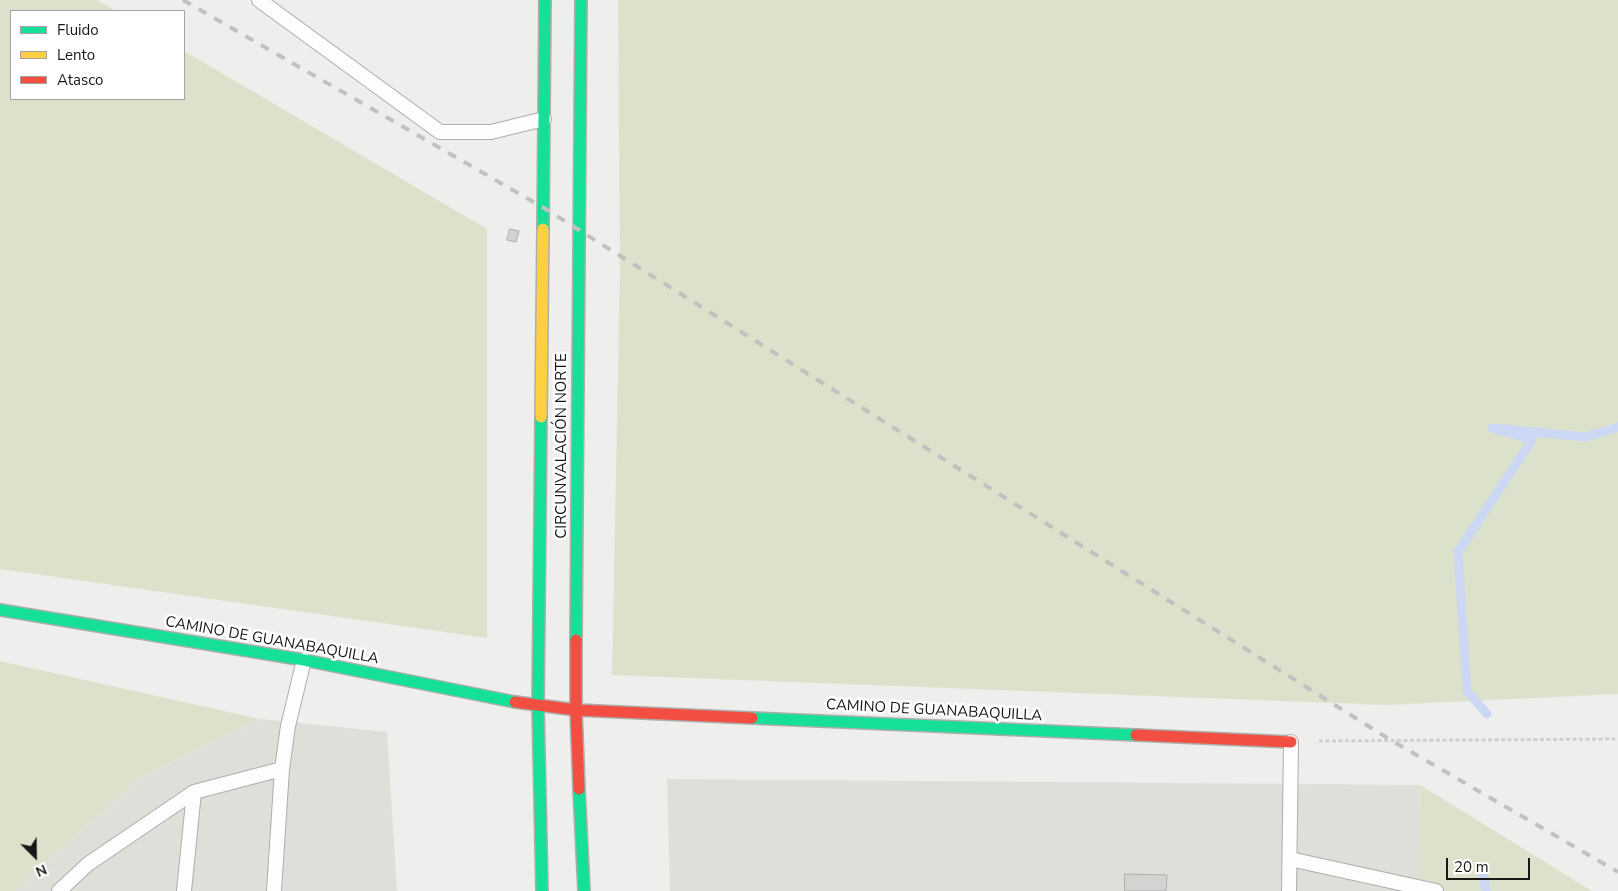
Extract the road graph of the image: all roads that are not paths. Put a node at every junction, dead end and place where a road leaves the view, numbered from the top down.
1 (259, 0) edge
2 (545, 0) edge
3 (581, 0) edge
4 (544, 119) junction
5 (0, 610) edge
6 (304, 660) junction
7 (538, 705) junction
8 (576, 710) junction
9 (1292, 742) joint
10 (282, 769) junction
11 (194, 792) junction
12 (1290, 859) junction
13 (59, 891) edge
14 (184, 891) edge
15 (274, 891) edge
16 (542, 891) edge
17 (584, 891) edge
18 (1290, 891) edge
19 (1436, 891) edge

1 - 4 lane
2 - 4 main road, CIRCUNVALACIÓN NORTE
3 - 8 main road, CIRCUNVALACIÓN NORTE
4 - 7 main road, CIRCUNVALACIÓN NORTE
5 - 6 main road, CAMINO DE GUANABAQUILLA
6 - 7 main road, CAMINO DE GUANABAQUILLA
6 - 10 lane
7 - 8 main road, CAMINO DE GUANABAQUILLA
7 - 16 main road, CIRCUNVALACIÓN NORTE
8 - 9 main road, CAMINO DE GUANABAQUILLA
8 - 17 main road, CIRCUNVALACIÓN NORTE
9 - 12 lane
10 - 11 lane
10 - 15 lane
11 - 13 lane
11 - 14 lane
12 - 18 lane
12 - 19 lane

